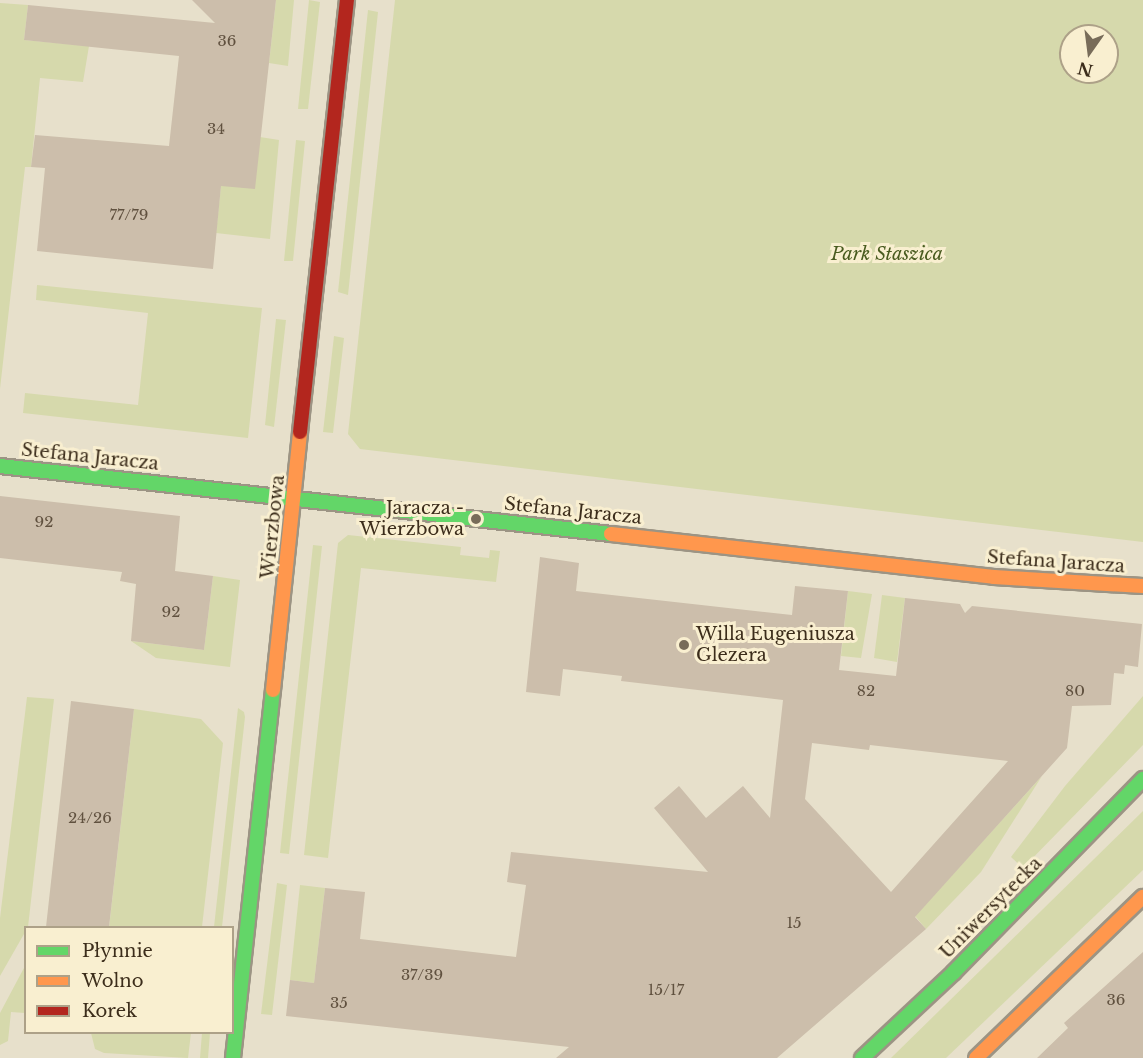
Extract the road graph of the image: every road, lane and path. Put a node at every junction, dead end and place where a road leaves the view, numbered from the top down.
1 (347, 0) edge
2 (0, 466) edge
3 (293, 498) junction
4 (1143, 586) edge
5 (1143, 779) edge
6 (1143, 897) edge
7 (233, 1058) edge
8 (862, 1058) edge
9 (976, 1058) edge

1 - 3 street, Wierzbowa
2 - 3 street, Stefana Jaracza
3 - 4 street, Stefana Jaracza
3 - 7 street, Wierzbowa
5 - 8 street, Uniwersytecka
6 - 9 street

